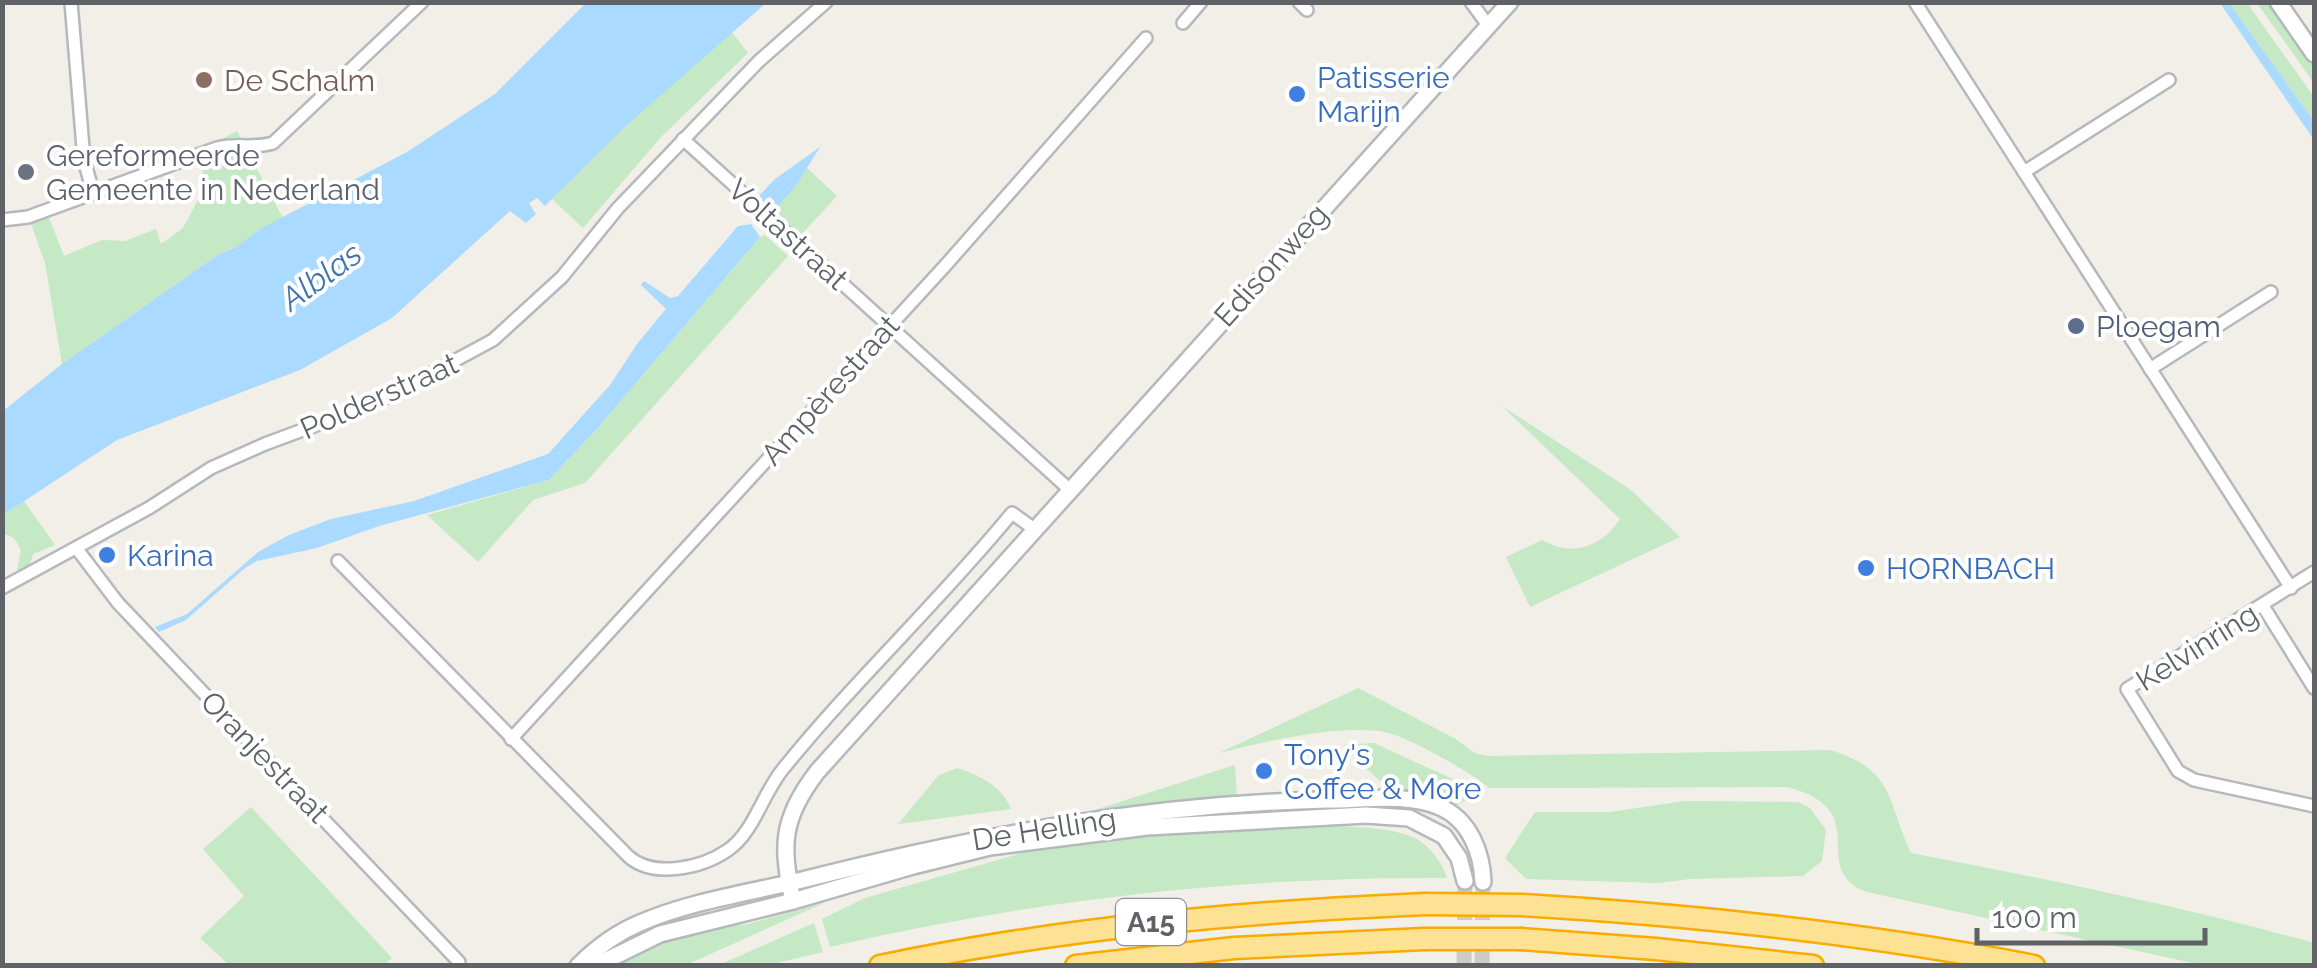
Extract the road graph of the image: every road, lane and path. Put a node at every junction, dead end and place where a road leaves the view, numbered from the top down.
1 (72, 2) edge
2 (422, 2) edge
3 (826, 2) edge
4 (1201, 2) edge
5 (1471, 2) edge
6 (1510, 2) edge
7 (2278, 2) edge
8 (1922, 5) edge
9 (1183, 23) dead end
10 (1487, 24) junction
11 (1146, 38) dead end
12 (2314, 54) edge
13 (2169, 80) dead end
14 (683, 140) junction
15 (2024, 172) junction
16 (93, 192) junction
17 (2, 220) edge
18 (2271, 292) dead end
19 (890, 326) junction
20 (2150, 368) junction
21 (1070, 490) junction
22 (1034, 530) junction
23 (77, 549) junction
24 (338, 561) dead end
25 (2314, 572) edge
26 (2, 588) edge
27 (2290, 588) junction
28 (2263, 606) junction
29 (2314, 688) edge
30 (511, 739) junction
31 (798, 752) junction
32 (816, 772) junction
33 (2314, 806) edge
34 (1465, 881) tunnel mouth
35 (1482, 882) tunnel mouth
36 (789, 883) junction
37 (793, 902) junction
38 (459, 962) dead end
39 (578, 966) edge
40 (595, 966) edge
41 (880, 966) edge
42 (1076, 966) edge
43 (1813, 966) edge
44 (2034, 966) edge

1 - 16 street
2 - 16 street
3 - 14 street, Polderstraat
4 - 9 street
5 - 10 street
6 - 10 street, Edisonweg
7 - 12 street
8 - 15 street
10 - 21 street, Edisonweg
11 - 19 street, Ampèrestraat
13 - 15 street
14 - 19 street, Voltastraat
14 - 23 street, Polderstraat
15 - 20 street
16 - 17 street
18 - 20 street
19 - 21 street, Voltastraat
19 - 30 street, Ampèrestraat
20 - 27 street
21 - 22 street, Edisonweg
22 - 31 street
22 - 32 street, Edisonweg
23 - 26 street, Polderstraat
23 - 38 street, Oranjestraat
24 - 30 street
25 - 27 street, Kelvinring
27 - 28 street, Kelvinring
28 - 29 street
28 - 33 street, Kelvinring
30 - 31 street
31 - 32 street
32 - 36 street, Edisonweg
34 - 37 street, De Helling
35 - 36 street, De Helling
36 - 37 street, Edisonweg
36 - 39 street, De Helling
37 - 40 street, De Helling
41 - 44 highway, A15, bridge
42 - 43 highway, A15, bridge

